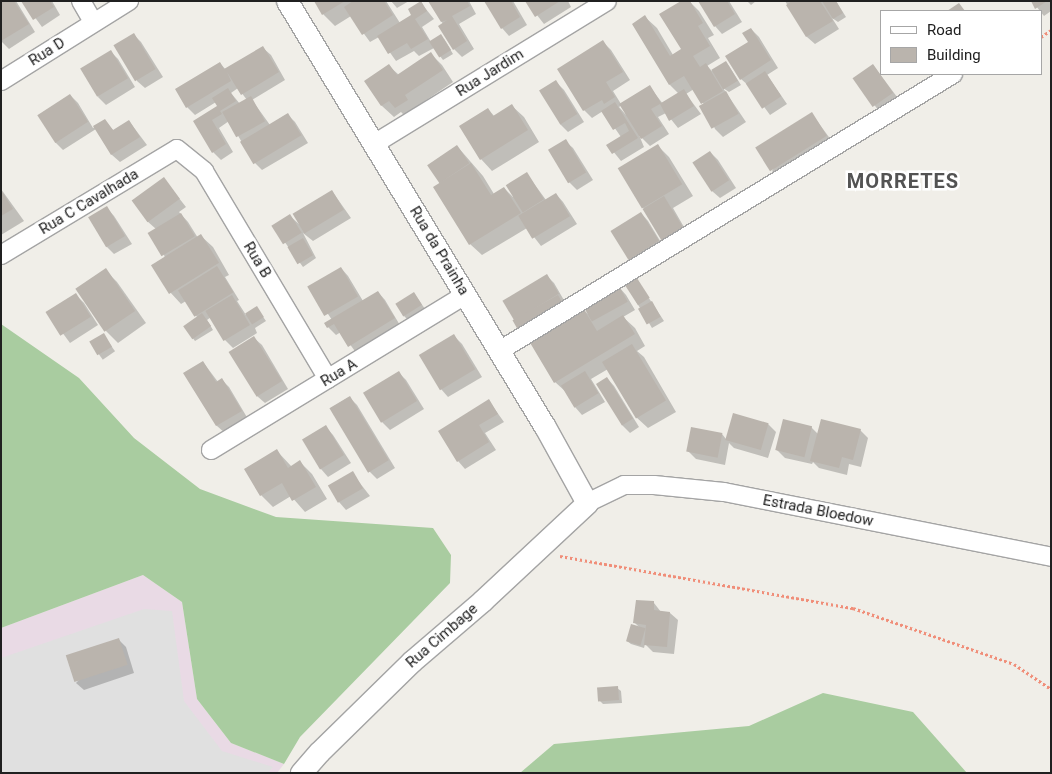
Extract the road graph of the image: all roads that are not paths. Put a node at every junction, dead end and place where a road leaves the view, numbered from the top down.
1 (81, 1) edge
2 (129, 1) edge
3 (287, 1) edge
4 (607, 1) edge
5 (93, 22) junction
6 (951, 75) edge
7 (1, 81) edge
8 (374, 144) junction
9 (178, 149) joint
10 (1, 255) edge
11 (465, 295) junction
12 (499, 351) junction
13 (328, 379) junction
14 (212, 450) dead end
15 (587, 503) junction
16 (1051, 557) edge
17 (301, 773) edge

1 - 5 street
2 - 5 street, Rua D
3 - 8 street, Rua da Prainha
4 - 8 street, Rua Jardim
5 - 7 street, Rua D
6 - 12 street
8 - 11 street, Rua da Prainha
9 - 10 street, Rua C Cavalhada
9 - 13 street, Rua B
11 - 12 street, Rua da Prainha
11 - 13 street, Rua A
12 - 15 street, Rua da Prainha
13 - 14 street, Rua A
15 - 16 street, Estrada Bloedow
15 - 17 street, Rua Cimbage

